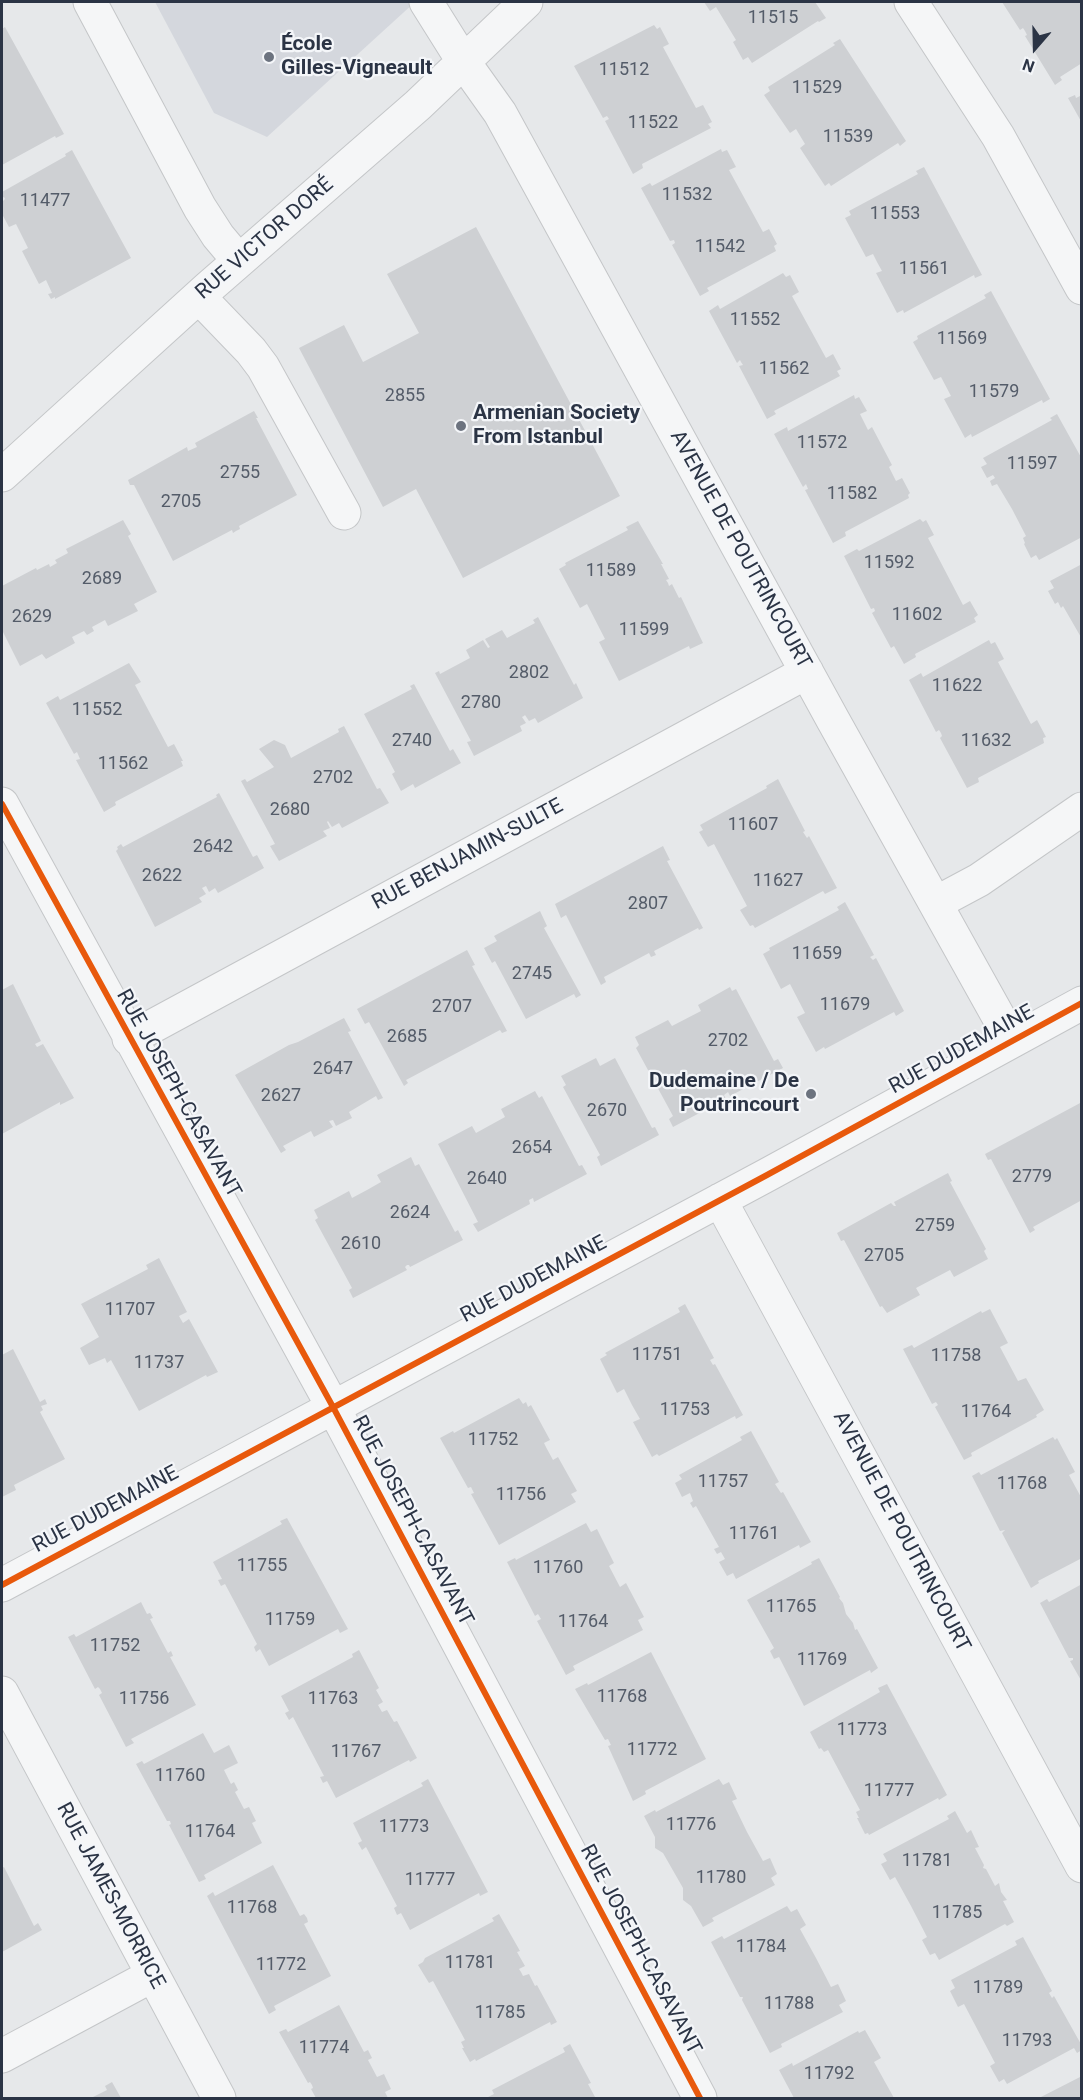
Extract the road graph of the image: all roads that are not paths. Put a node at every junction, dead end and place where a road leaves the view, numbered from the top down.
1 (90, 2) edge
2 (426, 2) edge
3 (526, 2) edge
4 (911, 2) edge
5 (463, 61) junction
6 (239, 261) junction
7 (1082, 288) edge
8 (199, 297) junction
9 (2, 475) edge
10 (344, 513) dead end
11 (807, 672) junction
12 (2, 804) edge
13 (1082, 809) edge
14 (936, 903) junction
15 (1082, 1003) edge
16 (129, 1039) junction
17 (1012, 1041) junction
18 (720, 1200) junction
19 (333, 1407) junction
20 (2, 1584) edge
21 (2, 1693) edge
22 (1082, 1866) edge
23 (153, 1975) junction
24 (2, 2056) edge
25 (219, 2098) edge
26 (700, 2098) edge

1 - 6 street
2 - 5 street, AVENUE DE POUTRINCOURT
3 - 5 street, RUE VICTOR DORÉ
4 - 7 street
5 - 6 street, RUE VICTOR DORÉ
5 - 11 street, AVENUE DE POUTRINCOURT
6 - 8 street, RUE VICTOR DORÉ
8 - 9 street, RUE VICTOR DORÉ
8 - 10 street
11 - 14 street, AVENUE DE POUTRINCOURT
11 - 16 street, RUE BENJAMIN-SULTE
12 - 16 street, RUE JOSEPH-CASAVANT
13 - 14 street
14 - 17 street, AVENUE DE POUTRINCOURT
15 - 17 street, RUE DUDEMAINE
16 - 19 street, RUE JOSEPH-CASAVANT
17 - 18 street, RUE DUDEMAINE
18 - 19 street, RUE DUDEMAINE
18 - 22 street, AVENUE DE POUTRINCOURT
19 - 20 street, RUE DUDEMAINE
19 - 26 street, RUE JOSEPH-CASAVANT
21 - 23 street, RUE JAMES-MORRICE
23 - 24 street
23 - 25 street, RUE JAMES-MORRICE

